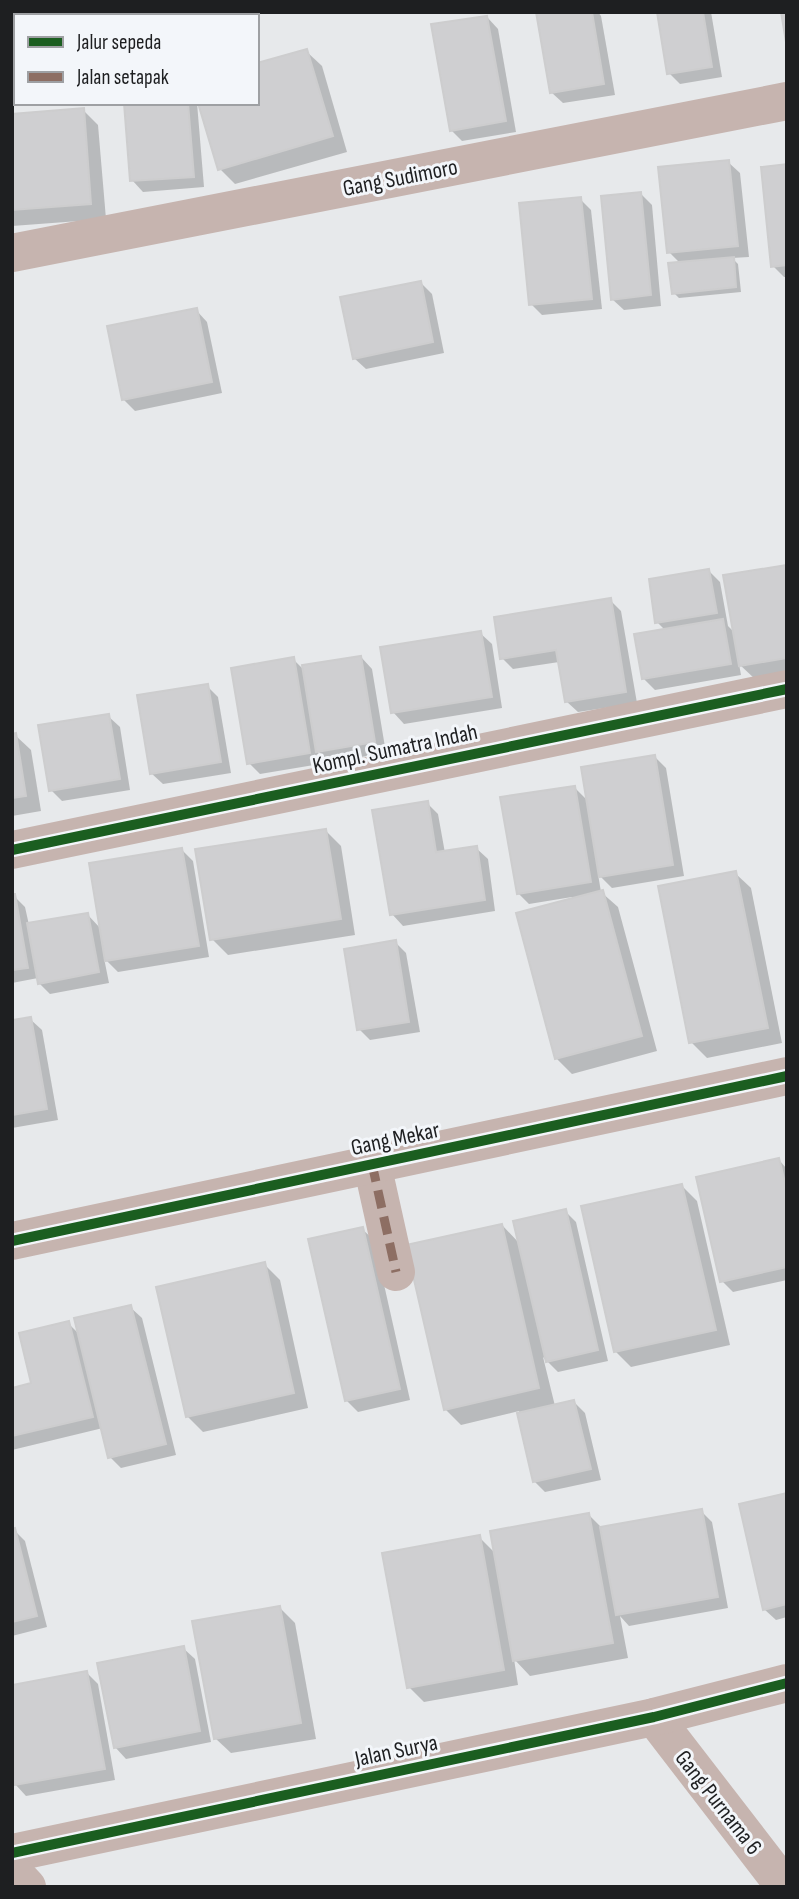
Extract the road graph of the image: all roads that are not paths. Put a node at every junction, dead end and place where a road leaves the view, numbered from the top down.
1 (787, 101) edge
2 (12, 253) edge
3 (787, 689) edge
4 (12, 850) edge
5 (787, 1076) edge
6 (372, 1164) junction
7 (12, 1241) edge
8 (396, 1272) dead end
9 (787, 1683) edge
10 (653, 1717) junction
11 (12, 1853) edge
12 (12, 1871) edge
13 (27, 1887) edge
14 (785, 1887) edge

1 - 2 street, Gang Sudimoro
3 - 4 street, Kompl. Sumatra Indah
5 - 6 street, Gang Mekar
6 - 7 street, Gang Mekar
6 - 8 street
9 - 10 street, Jalan Surya
10 - 11 street, Jalan Surya
10 - 14 street, Gang Purnama 6
12 - 13 street

